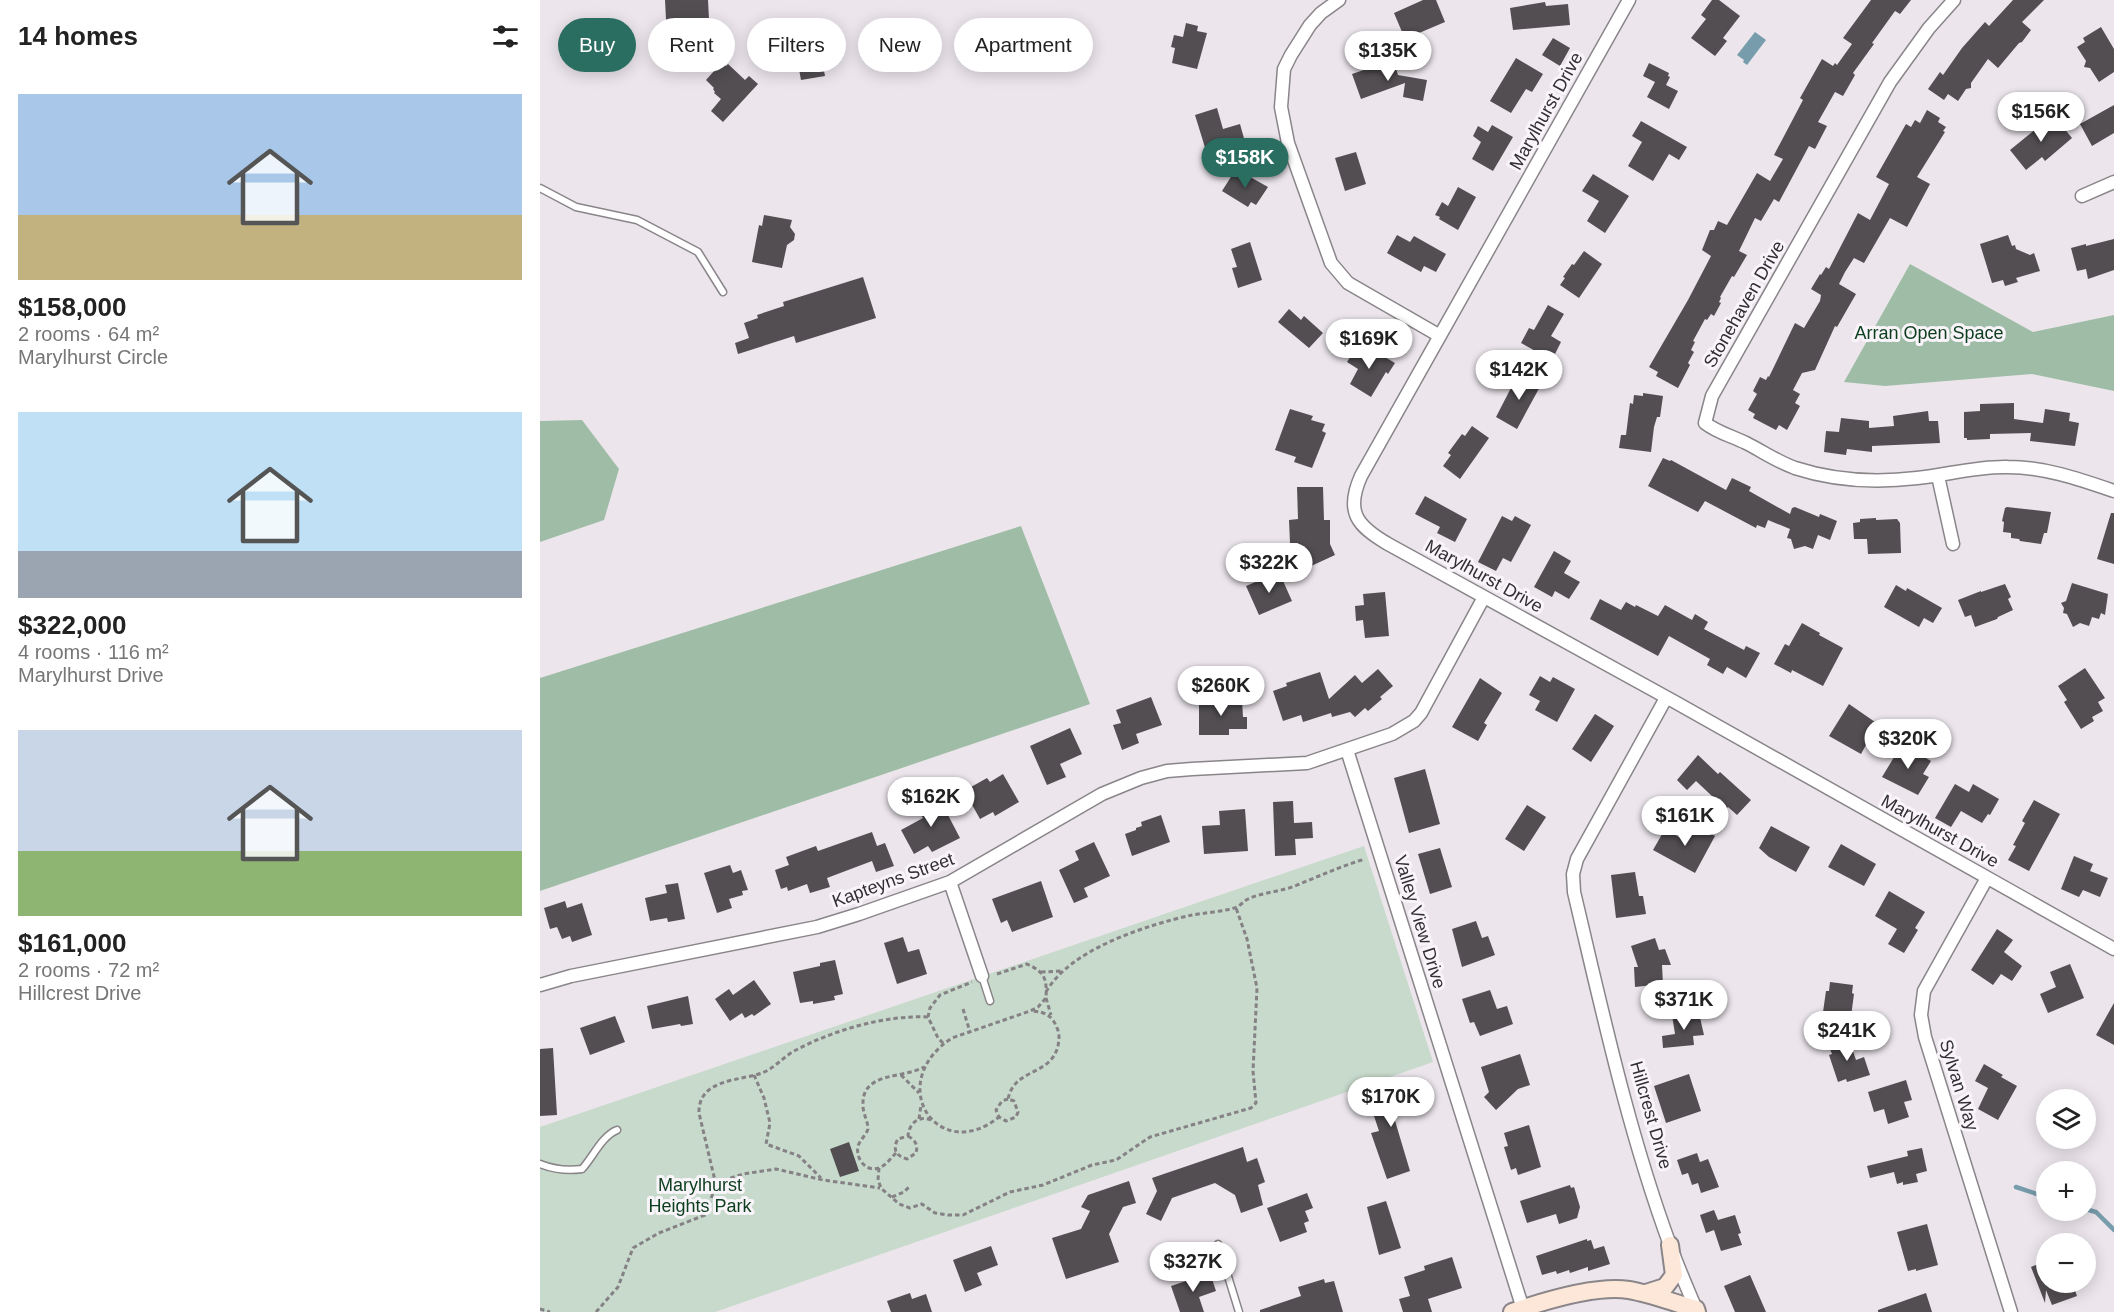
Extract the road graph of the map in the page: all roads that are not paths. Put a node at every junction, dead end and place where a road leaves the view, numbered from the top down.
1 (1340, 0) edge
2 (1954, 0) edge
3 (1624, 1) edge
4 (2114, 182) edge
5 (540, 188) edge
6 (2082, 196) dead end
7 (723, 292) dead end
8 (1440, 336) junction
9 (1938, 476) junction
10 (2114, 491) edge
11 (1953, 544) dead end
12 (1484, 597) junction
13 (1666, 698) junction
14 (1347, 750) junction
15 (1987, 878) junction
16 (950, 882) junction
17 (2114, 949) edge
18 (982, 976) joint
19 (540, 985) edge
20 (990, 1001) dead end
21 (617, 1130) dead end
22 (540, 1164) edge
23 (1218, 1244) dead end
24 (1670, 1245) junction
25 (1645, 1294) junction
26 (1696, 1310) edge
27 (1519, 1311) edge
28 (1239, 1312) edge
29 (2011, 1312) edge

1 - 8 street
2 - 9 street, Stonehaven Drive
3 - 8 street, Marylhurst Drive
4 - 6 street
5 - 7 lane
8 - 12 street, Marylhurst Drive
9 - 10 street, Stonehaven Drive
9 - 11 street
12 - 13 street, Marylhurst Drive
12 - 14 street
13 - 15 street, Marylhurst Drive
13 - 24 street, Hillcrest Drive
14 - 16 street, Kapteyns Street
14 - 27 street, Valley View Drive
15 - 17 street, Marylhurst Drive
15 - 29 street, Sylvan Way
16 - 18 street
16 - 19 street, Kapteyns Street
18 - 20 lane
21 - 22 lane
23 - 28 lane
24 - 25 street
24 - 26 street, Hillcrest Drive
25 - 26 street
25 - 27 street

